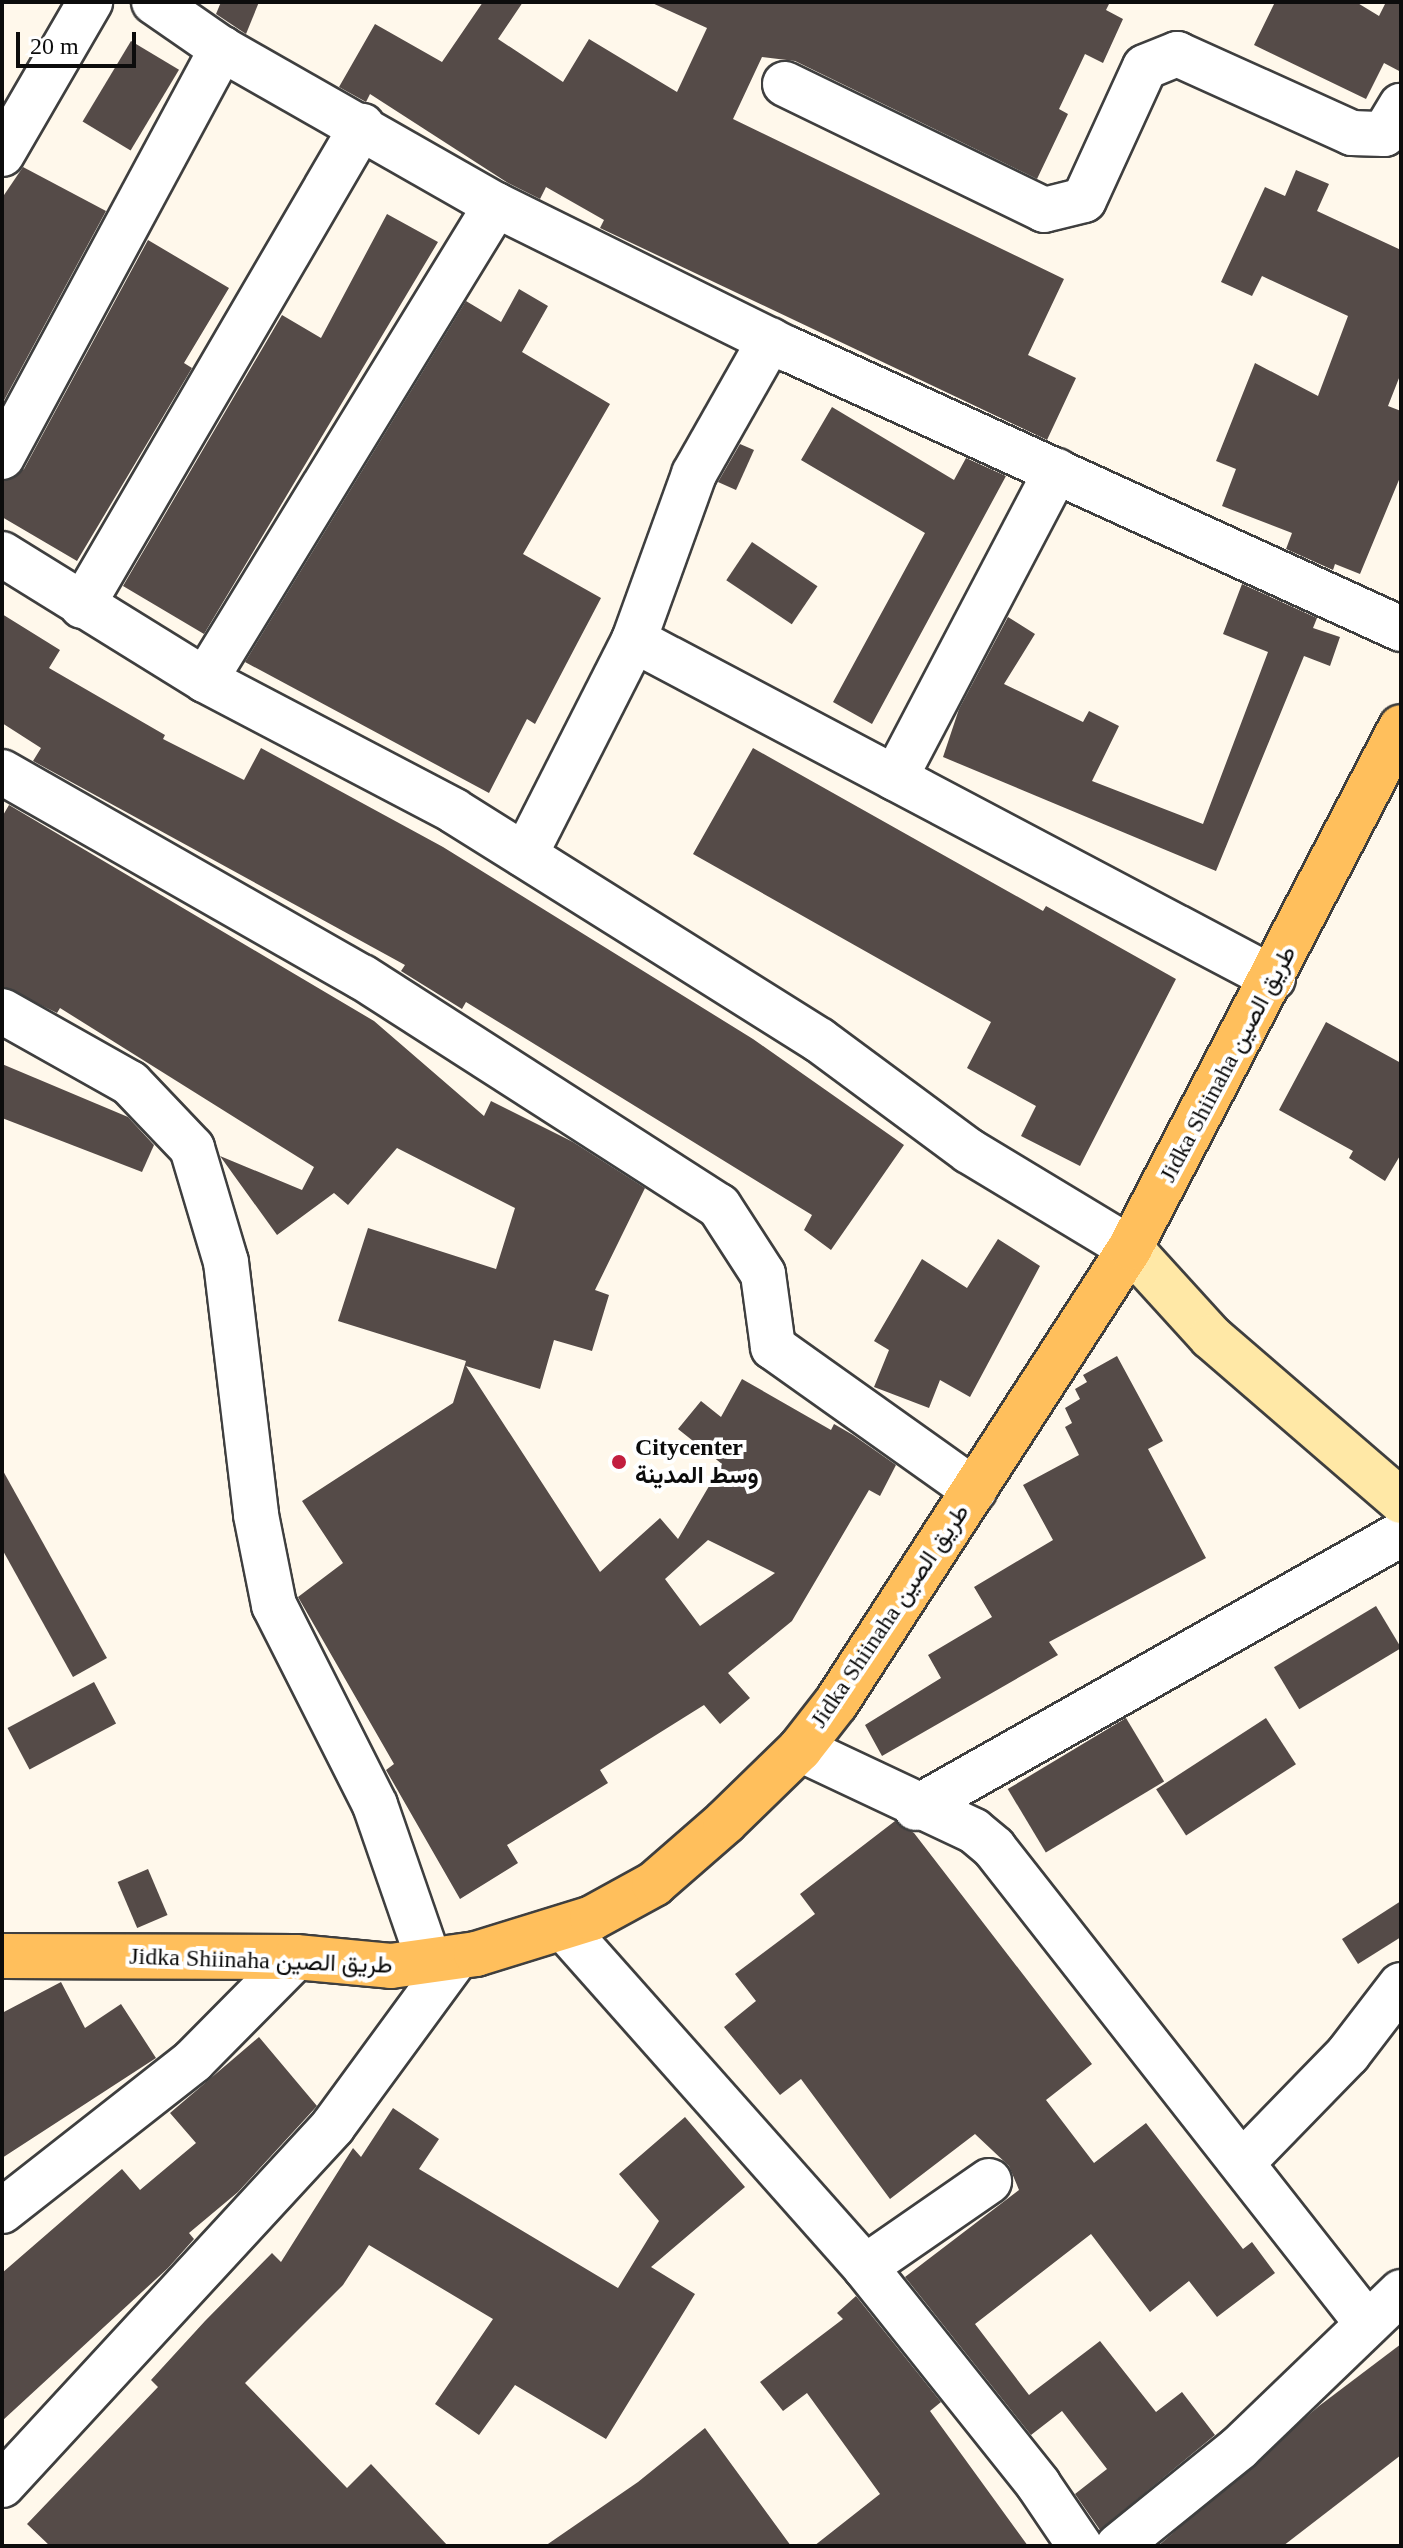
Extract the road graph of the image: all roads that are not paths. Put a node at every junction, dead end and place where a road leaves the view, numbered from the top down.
1 (90, 2) edge
2 (154, 2) edge
3 (222, 49) junction
4 (785, 84) dead end
5 (1401, 106) edge
6 (362, 126) junction
7 (2, 154) edge
8 (496, 205) junction
9 (770, 340) junction
10 (2, 457) edge
11 (1056, 471) junction
12 (2, 554) edge
13 (82, 606) junction
14 (1401, 629) edge
15 (634, 640) junction
16 (205, 680) junction
17 (1401, 727) edge
18 (2, 772) edge
19 (895, 778) junction
20 (525, 855) junction
21 (1273, 978) junction
22 (2, 1011) edge
23 (1130, 1248) junction
24 (974, 1490) junction
25 (1401, 1501) edge
26 (1401, 1534) edge
27 (800, 1749) junction
28 (916, 1808) junction
29 (565, 1929) junction
30 (2, 1956) edge
31 (296, 1957) junction
32 (443, 1959) junction
33 (1401, 1985) edge
34 (1243, 2162) junction
35 (989, 2181) dead end
36 (2, 2211) edge
37 (865, 2267) junction
38 (1401, 2292) edge
39 (1366, 2322) junction
40 (2, 2485) edge
41 (1080, 2546) edge
42 (1118, 2546) edge

1 - 7 street
2 - 3 street
3 - 6 street
3 - 10 street
4 - 5 street
6 - 8 street
6 - 13 street
8 - 9 street
8 - 16 street
9 - 11 street
9 - 15 street
11 - 14 street
11 - 19 street
12 - 13 street
13 - 16 street
15 - 19 street
15 - 20 street
16 - 20 street
17 - 21 main road, Jidka Shiinaha طريق الصين
18 - 24 street
19 - 21 street
20 - 23 street
21 - 23 main road, Jidka Shiinaha طريق الصين
22 - 32 street
23 - 24 main road, Jidka Shiinaha طريق الصين
23 - 25 street
24 - 27 main road, Jidka Shiinaha طريق الصين
26 - 28 street
27 - 28 street
27 - 29 main road, Jidka Shiinaha طريق الصين
28 - 34 street
29 - 32 main road, Jidka Shiinaha طريق الصين
29 - 37 street
30 - 31 main road, Jidka Shiinaha طريق الصين
31 - 32 main road, Jidka Shiinaha طريق الصين
31 - 36 street
32 - 40 street
33 - 34 street
34 - 39 street
35 - 37 street
37 - 41 street
38 - 39 street
39 - 42 street

